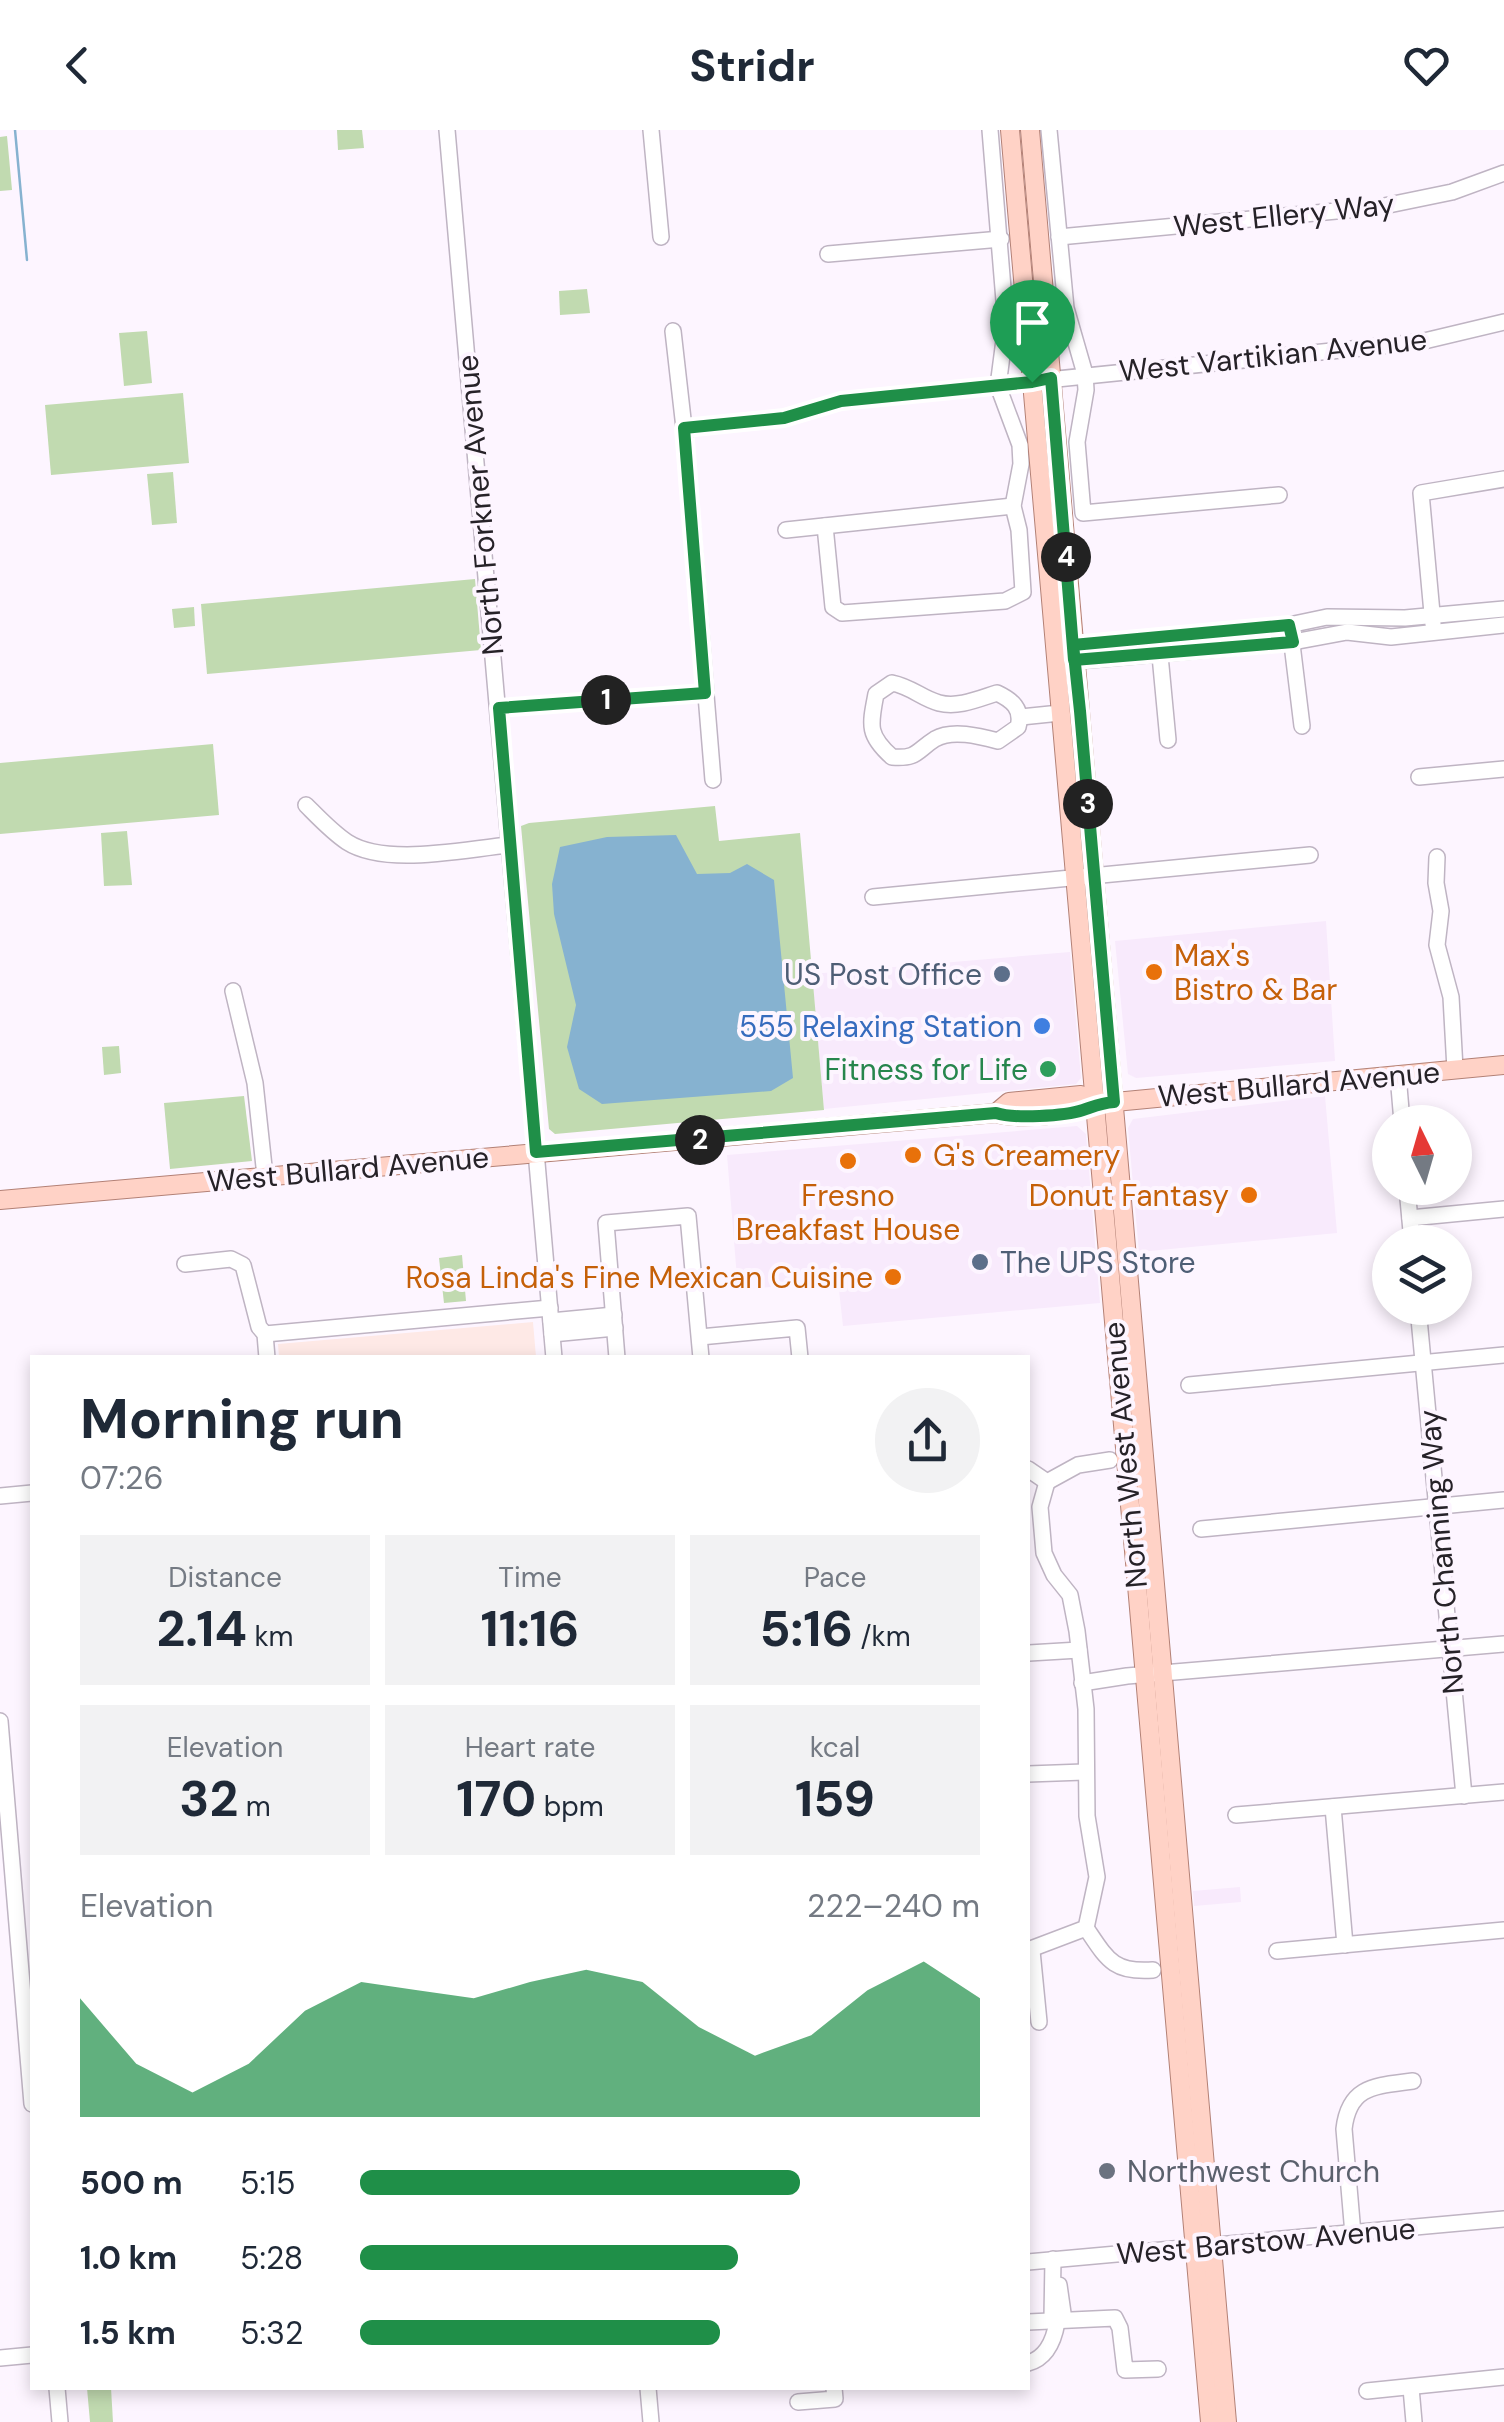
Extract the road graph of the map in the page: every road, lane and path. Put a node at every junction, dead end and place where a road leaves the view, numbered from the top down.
1 (447, 130) edge
2 (652, 130) edge
3 (990, 130) edge
4 (1010, 130) edge
5 (1030, 130) edge
6 (1049, 130) edge
7 (1504, 173) edge
8 (1059, 236) junction
9 (661, 237) dead end
10 (1001, 240) junction
11 (828, 254) dead end
12 (1504, 322) edge
13 (672, 332) dead end
14 (1084, 374) junction
15 (1042, 380) junction
16 (998, 386) junction
17 (684, 428) junction
18 (1504, 479) edge
19 (1279, 495) dead end
20 (1013, 506) junction
21 (825, 526) junction
22 (786, 530) dead end
23 (1504, 609) edge
24 (1433, 623) junction
25 (1504, 624) edge
26 (1289, 625) junction
27 (1293, 642) junction
28 (1159, 645) junction
29 (1064, 654) junction
30 (705, 693) junction
31 (499, 708) junction
32 (1060, 713) junction
33 (1021, 717) junction
34 (1302, 726) dead end
35 (1168, 740) dead end
36 (1504, 768) edge
37 (1419, 777) dead end
38 (713, 780) dead end
39 (306, 806) dead end
40 (510, 845) junction
41 (1310, 855) dead end
42 (1438, 857) dead end
43 (1095, 878) junction
44 (1075, 879) junction
45 (873, 898) dead end
46 (233, 991) dead end
47 (1504, 1065) edge
48 (1456, 1070) junction
49 (1398, 1074) junction
50 (1114, 1102) junction
51 (1094, 1104) junction
52 (1401, 1105) edge
53 (536, 1152) junction
54 (265, 1176) junction
55 (0, 1200) edge
56 (1409, 1205) edge
57 (1504, 1209) edge
58 (1410, 1218) junction
59 (1411, 1225) edge
60 (185, 1264) dead end
61 (551, 1321) junction
62 (614, 1321) junction
63 (1420, 1325) edge
64 (266, 1334) junction
65 (700, 1337) junction
66 (1116, 1354) junction
67 (267, 1355) edge
68 (554, 1355) edge
69 (618, 1355) edge
70 (702, 1355) edge
71 (800, 1355) edge
72 (1504, 1356) edge
73 (1423, 1363) junction
74 (1189, 1385) dead end
75 (1110, 1460) dead end
76 (1030, 1470) edge
77 (1046, 1482) junction
78 (30, 1493) edge
79 (0, 1496) edge
80 (1504, 1500) edge
81 (1436, 1507) junction
82 (1150, 1523) junction
83 (1201, 1529) dead end
84 (1504, 1644) edge
85 (1450, 1649) junction
86 (1078, 1650) junction
87 (1030, 1653) edge
88 (1154, 1674) junction
89 (1082, 1682) junction
90 (0, 1721) edge
91 (1084, 1772) junction
92 (1030, 1774) edge
93 (3, 1782) edge
94 (1504, 1792) edge
95 (1464, 1796) junction
96 (1333, 1807) junction
97 (1236, 1816) dead end
98 (24, 1883) edge
99 (1086, 1928) junction
100 (1504, 1930) edge
101 (1345, 1945) junction
102 (1030, 1951) edge
103 (1277, 1951) dead end
104 (1153, 1970) dead end
105 (1039, 2022) dead end
106 (30, 2049) edge
107 (1413, 2081) dead end
108 (1504, 2219) edge
109 (1353, 2234) junction
110 (1205, 2246) junction
111 (1052, 2260) junction
112 (1030, 2262) edge
113 (1030, 2322) edge
114 (1057, 2322) junction
115 (30, 2355) edge
116 (0, 2358) edge
117 (1030, 2362) edge
118 (1158, 2369) dead end
119 (1504, 2377) edge
120 (1411, 2388) junction
121 (57, 2390) edge
122 (648, 2390) edge
123 (834, 2390) edge
124 (1367, 2391) dead end
125 (798, 2402) dead end
126 (60, 2422) edge
127 (650, 2422) edge
128 (1210, 2422) edge
129 (1228, 2422) edge
130 (1414, 2422) edge

1 - 31 street, North Forkner Avenue
2 - 9 street
3 - 10 street
4 - 15 main road, North West Avenue
5 - 15 main road, North West Avenue
6 - 8 street
7 - 8 street, West Ellery Way
8 - 14 street
10 - 11 street
10 - 16 street
12 - 14 street, West Vartikian Avenue
13 - 17 street
14 - 15 street, West Vartikian Avenue
14 - 19 street
15 - 16 street, West Vartikian Avenue
15 - 29 main road, North West Avenue
16 - 17 street, West Vartikian Avenue
16 - 20 street
17 - 30 street
18 - 24 street
20 - 21 street
20 - 21 street
21 - 22 street
23 - 24 street
24 - 25 street
24 - 26 street
24 - 27 street
26 - 27 street
26 - 28 street
27 - 28 street
27 - 34 street
28 - 29 street
28 - 35 street
29 - 32 main road, North West Avenue
29 - 43 main road, North West Avenue
30 - 31 street
30 - 38 street
31 - 40 street, North Forkner Avenue
32 - 33 street
32 - 44 main road, North West Avenue
33 - 33 street
36 - 37 street
39 - 40 street
40 - 53 street, North Forkner Avenue
41 - 43 street
42 - 48 street
43 - 44 street
43 - 50 main road, North West Avenue
44 - 45 street
44 - 51 main road, North West Avenue
46 - 54 street
47 - 48 main road, West Bullard Avenue
48 - 49 main road, West Bullard Avenue
49 - 50 main road, West Bullard Avenue
49 - 52 street
50 - 51 main road, West Bullard Avenue
50 - 82 main road, North West Avenue
51 - 53 main road, West Bullard Avenue
51 - 66 main road, North West Avenue
53 - 54 main road, West Bullard Avenue
53 - 61 street, North Forkner Avenue
54 - 55 main road, West Bullard Avenue
56 - 58 street
57 - 58 street
58 - 59 street
60 - 64 street
61 - 62 street
61 - 64 street
61 - 68 street, North Forkner Avenue
62 - 65 street
62 - 69 street
63 - 73 street, North Channing Way
64 - 67 street
65 - 70 street
65 - 71 street
66 - 82 main road
66 - 88 main road, North West Avenue
72 - 73 street
73 - 74 street
73 - 81 street, North Channing Way
75 - 77 street
76 - 77 street
77 - 86 street
78 - 79 street
80 - 81 street
81 - 83 street
81 - 85 street, North Channing Way
82 - 88 main road, North West Avenue
84 - 85 street
85 - 88 street
85 - 95 street, North Channing Way
86 - 87 street
86 - 89 street
88 - 89 street
88 - 110 main road, North West Avenue
89 - 91 street
90 - 93 street
91 - 92 street
91 - 99 street
93 - 98 street
94 - 95 street
95 - 96 street
96 - 97 street
96 - 101 street
98 - 106 street
99 - 102 street
99 - 104 street
100 - 101 street
101 - 103 street
102 - 105 street
107 - 109 street
108 - 109 street, West Barstow Avenue
109 - 110 street, West Barstow Avenue
110 - 111 street, West Barstow Avenue
110 - 128 main road, North West Avenue
110 - 129 main road, North West Avenue
111 - 112 street, West Barstow Avenue
111 - 114 street
113 - 114 street
114 - 117 street
114 - 118 street
115 - 116 street
119 - 120 street
120 - 124 street
120 - 130 street
121 - 126 street
122 - 127 street
123 - 125 street

